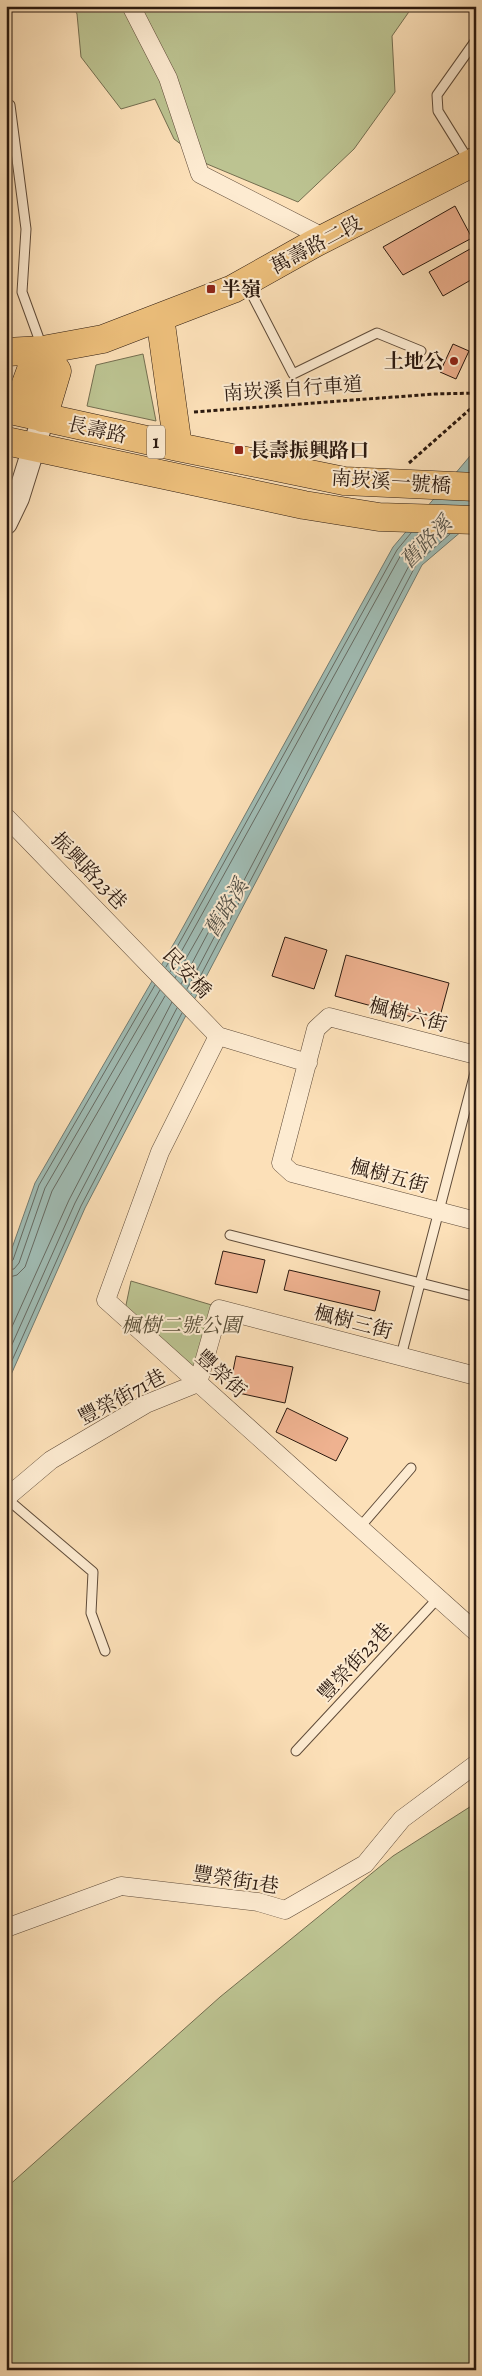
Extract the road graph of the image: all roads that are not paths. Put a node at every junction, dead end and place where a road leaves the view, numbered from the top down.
1 (131, 6) edge
2 (476, 40) edge
3 (10, 105) dead end
4 (473, 162) edge
5 (327, 239) junction
6 (245, 283) junction
7 (160, 317) junction
8 (43, 350) junction
9 (421, 351) dead end
10 (6, 352) edge
11 (11, 410) edge
12 (43, 418) junction
13 (7, 443) edge
14 (35, 447) junction
15 (178, 447) junction
16 (306, 474) joint
17 (476, 487) edge
18 (304, 505) joint
19 (476, 520) edge
20 (6, 523) edge
21 (6, 817) edge
22 (141, 955) joint
23 (218, 1036) junction
24 (476, 1055) edge
25 (308, 1063) junction
26 (476, 1069) edge
27 (439, 1211) junction
28 (476, 1221) edge
29 (230, 1234) dead end
30 (420, 1282) junction
31 (476, 1296) edge
32 (220, 1309) joint
33 (400, 1356) junction
34 (476, 1376) edge
35 (198, 1382) junction
36 (411, 1468) dead end
37 (6, 1498) edge
38 (360, 1527) junction
39 (439, 1597) junction
40 (476, 1632) edge
41 (105, 1651) dead end
42 (296, 1751) dead end
43 (476, 1764) edge
44 (6, 1928) edge

1 - 5 street
2 - 4 lane
3 - 8 lane
4 - 5 main road, 萬壽路二段
5 - 6 main road, 萬壽路二段
6 - 7 main road, 萬壽路二段
6 - 9 lane
7 - 8 main road, 萬壽路二段
7 - 15 main road
8 - 10 main road, 萬壽路二段
8 - 11 main road
8 - 12 main road
11 - 12 main road, 長壽路 / 1
11 - 13 street
12 - 14 street
12 - 15 main road, 長壽路 / 1
13 - 14 main road, 長壽路 / 1
14 - 18 main road, 長壽路 / 1
14 - 20 street
15 - 16 main road, 長壽路 / 1
16 - 17 main road, 南崁溪一號橋 / 1
18 - 19 main road, 南崁溪一號橋 / 1
21 - 22 street, 振興路23巷
22 - 23 street, 民安橋
23 - 25 street
23 - 35 street, 豐榮街
24 - 25 street, 楓樹六街
25 - 27 street, 楓樹五街
26 - 27 lane
27 - 28 street, 楓樹五街
27 - 30 lane
29 - 30 lane
30 - 31 lane
30 - 33 lane
32 - 33 street, 楓樹三街
32 - 35 street, 豐榮街71巷
33 - 34 street, 楓樹三街
35 - 37 street, 豐榮街71巷
35 - 38 street, 豐榮街
36 - 38 lane
37 - 41 lane
38 - 39 street, 豐榮街
39 - 40 street, 豐榮街
39 - 42 lane, 豐榮街23巷
43 - 44 street, 豐榮街1巷

